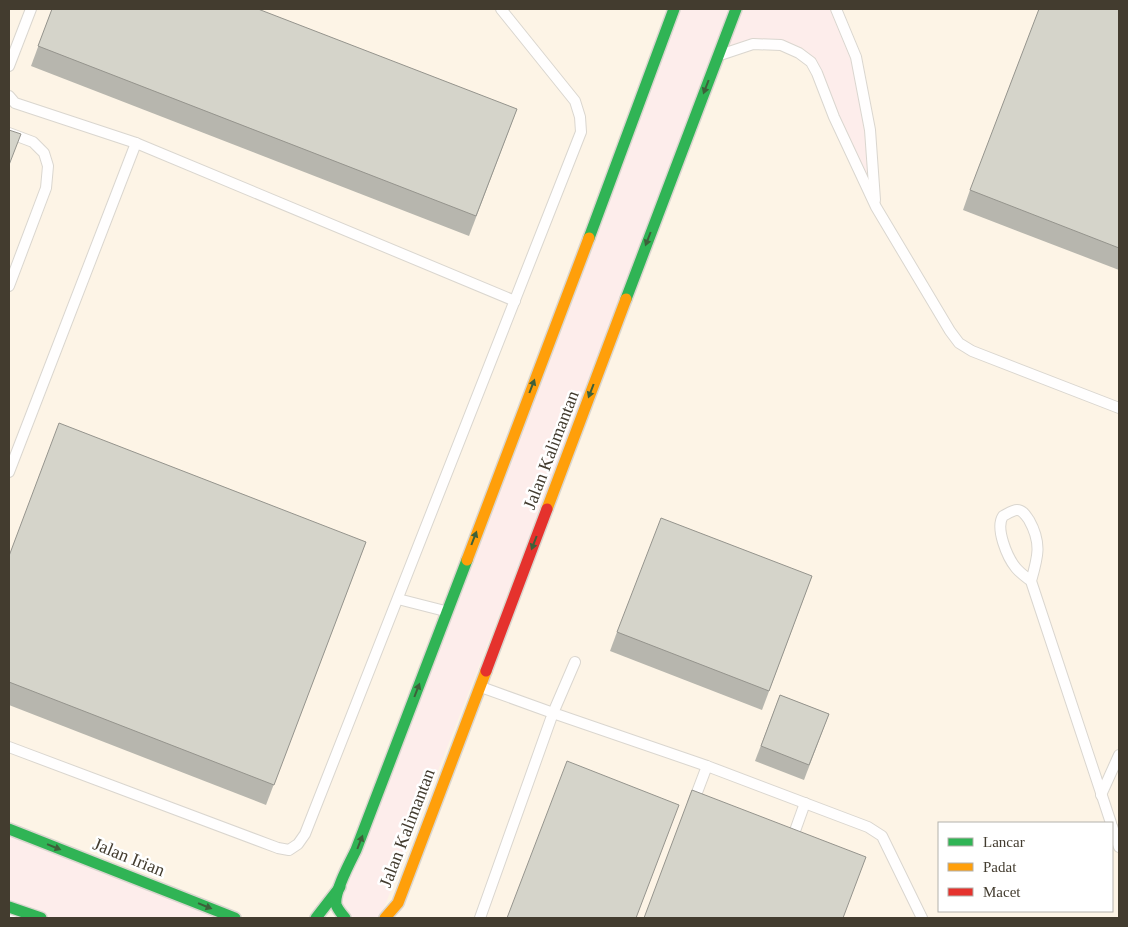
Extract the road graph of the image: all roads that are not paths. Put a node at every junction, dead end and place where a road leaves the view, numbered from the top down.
1 (31, 9) edge
2 (501, 9) edge
3 (674, 9) edge
4 (736, 9) edge
5 (836, 9) edge
6 (718, 56) junction
7 (9, 66) edge
8 (9, 96) edge
9 (9, 134) edge
10 (136, 143) junction
11 (876, 207) junction
12 (9, 286) edge
13 (514, 302) junction
14 (1119, 408) edge
15 (9, 472) edge
16 (1031, 581) junction
17 (398, 598) junction
18 (446, 611) junction
19 (574, 662) dead end
20 (480, 687) junction
21 (553, 713) junction
22 (9, 747) edge
23 (1119, 755) edge
24 (706, 766) junction
25 (1101, 795) junction
26 (805, 803) junction
27 (690, 810) edge
28 (1110, 822) edge
29 (9, 829) edge
30 (1113, 830) edge
31 (1119, 847) edge
32 (788, 849) edge
33 (340, 887) junction
34 (398, 903) junction
35 (9, 907) edge
36 (41, 918) edge
37 (235, 918) edge
38 (316, 918) edge
39 (345, 918) edge
40 (380, 918) edge
41 (385, 918) edge
42 (480, 918) edge
43 (922, 918) edge

1 - 7 lane
2 - 13 lane
18 -> 3 street
4 - 6 street, Jalan Kalimantan
5 - 11 lane
6 - 11 lane
6 -> 20 street, Jalan Kalimantan
8 - 10 lane
9 - 12 lane
10 - 13 lane
10 - 15 lane
11 - 14 lane
13 - 17 lane
16 - 16 lane
16 - 25 lane
17 - 18 lane
17 - 22 lane
33 -> 18 street
19 - 21 lane
20 - 21 lane
20 - 34 street, Jalan Kalimantan
21 - 24 lane
21 - 42 lane
23 - 25 lane
24 - 26 lane
24 - 27 lane
25 - 28 lane
26 - 32 lane
26 - 43 lane
29 -> 37 street, Jalan Irian
30 - 31 lane
33 - 38 street
33 - 39 street
34 - 40 street
34 - 41 street
35 - 36 street

